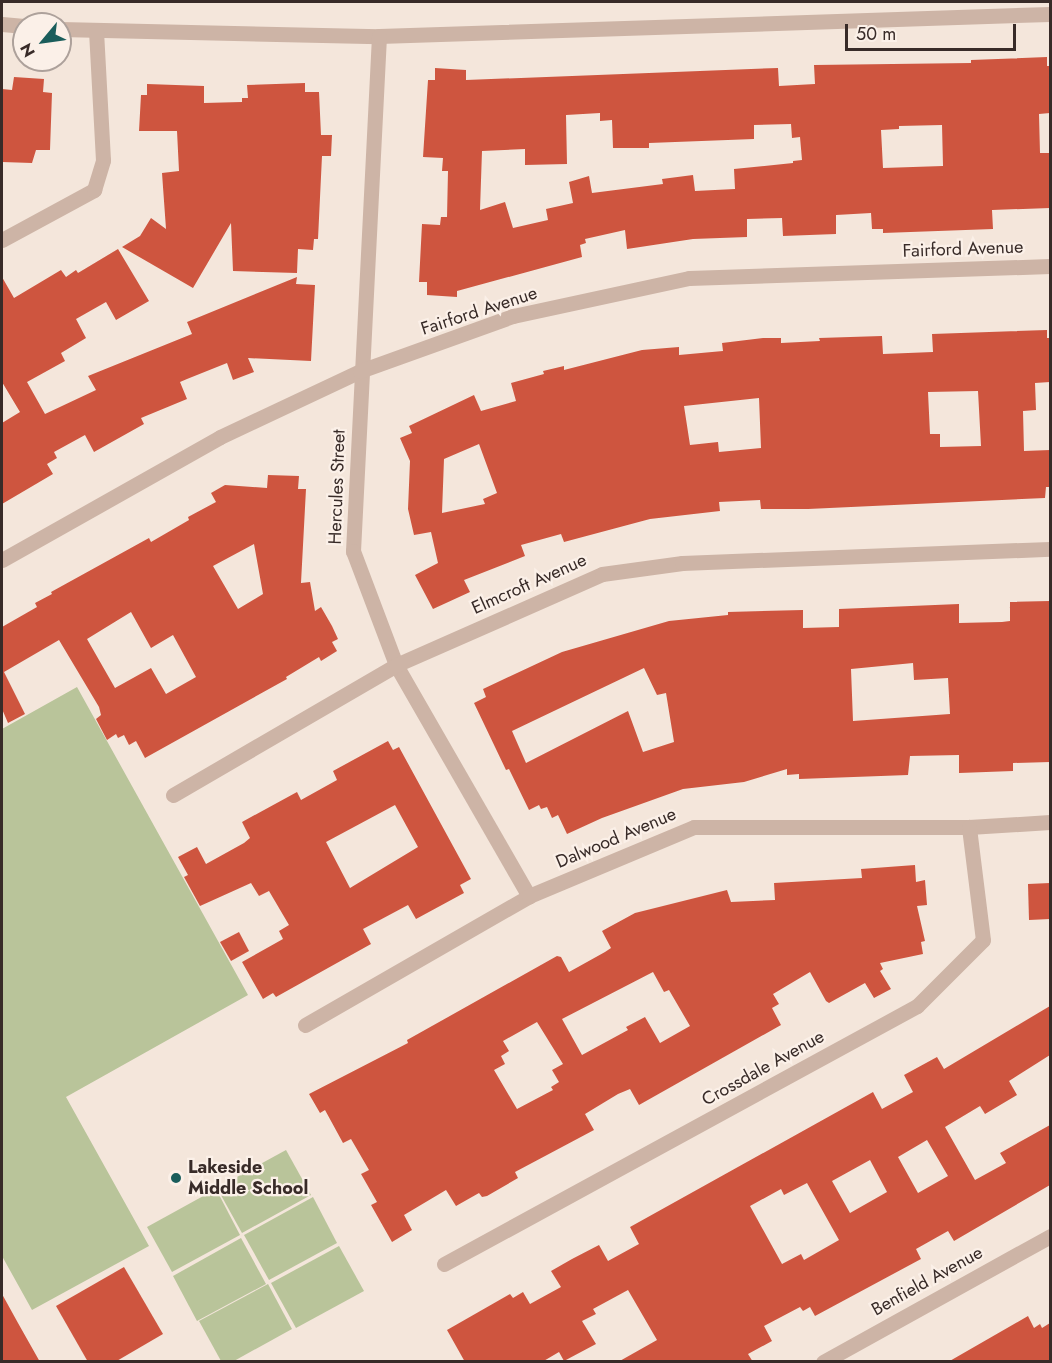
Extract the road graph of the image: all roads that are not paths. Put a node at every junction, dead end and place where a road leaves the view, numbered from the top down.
1 (1050, 14) edge
2 (72, 29) edge
3 (96, 31) junction
4 (379, 36) junction
5 (2, 240) edge
6 (1050, 266) edge
7 (360, 371) junction
8 (1050, 549) edge
9 (2, 560) edge
10 (396, 665) junction
11 (173, 795) dead end
12 (1050, 822) edge
13 (969, 826) junction
14 (529, 896) junction
15 (306, 1025) dead end
16 (1050, 1236) edge
17 (444, 1264) dead end
18 (823, 1362) edge

1 - 4 street
2 - 3 street
3 - 4 street
3 - 5 street
4 - 7 street, Hercules Street
6 - 7 street, Fairford Avenue
7 - 9 street, Fairford Avenue
7 - 10 street, Hercules Street
8 - 10 street, Elmcroft Avenue
10 - 11 street, Elmcroft Avenue
10 - 14 street, Hercules Street
12 - 13 street, Dalwood Avenue
13 - 14 street, Dalwood Avenue
13 - 17 street, Crossdale Avenue
14 - 15 street, Dalwood Avenue
16 - 18 street, Benfield Avenue

